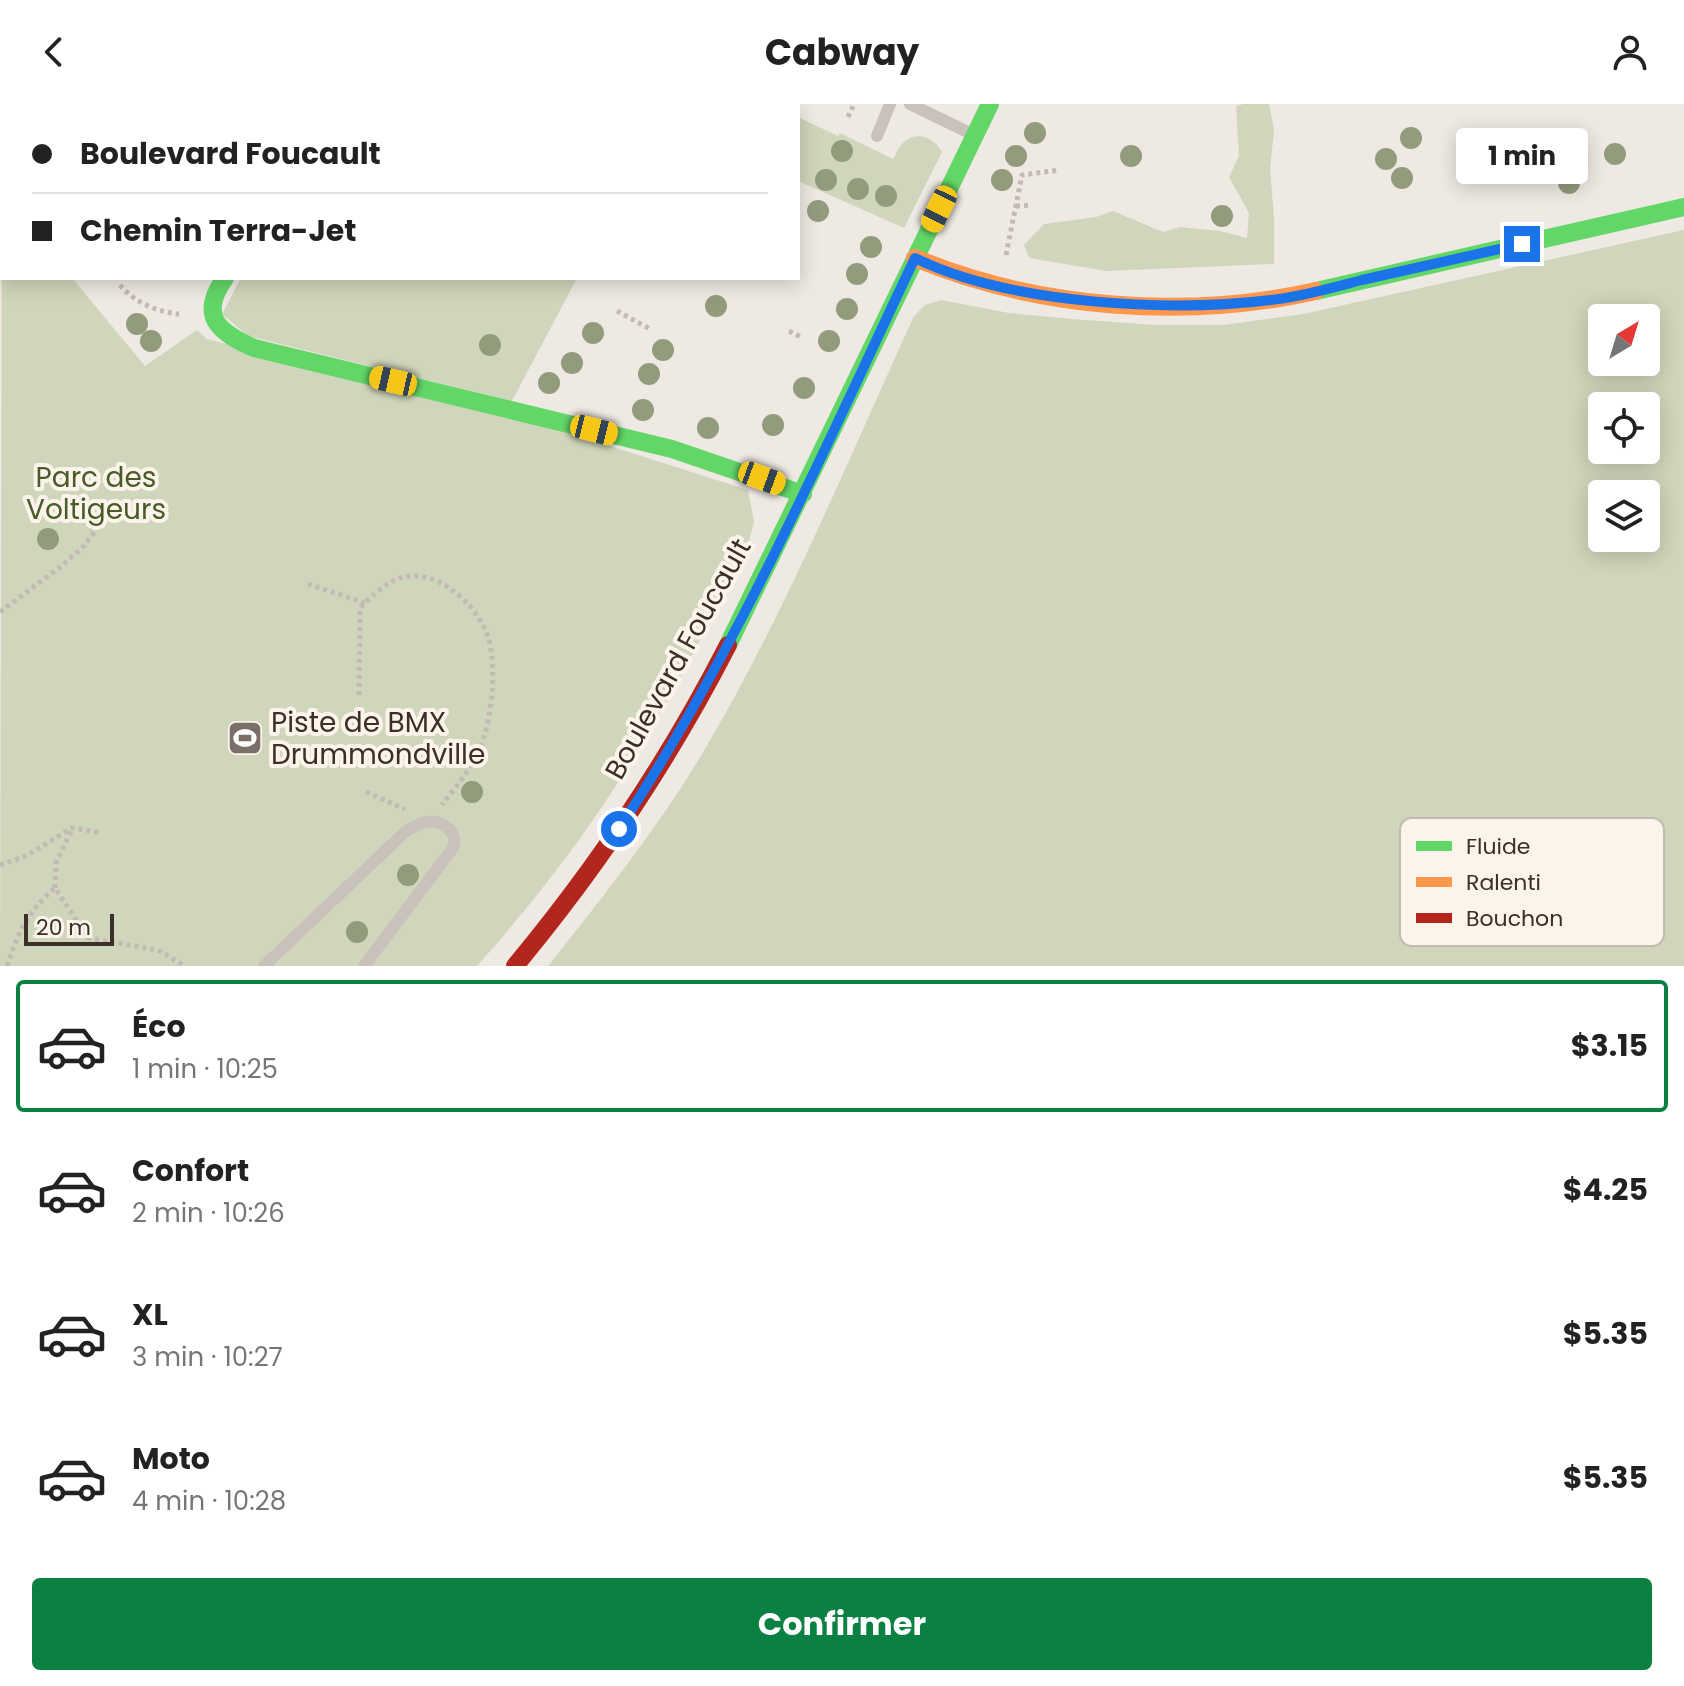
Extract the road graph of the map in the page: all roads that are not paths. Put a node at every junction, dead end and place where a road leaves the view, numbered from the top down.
1 (890, 104) edge
2 (910, 104) edge
3 (990, 104) edge
4 (975, 135) junction
5 (877, 136) dead end
6 (1684, 207) edge
7 (915, 258) junction
8 (224, 280) edge
9 (803, 494) junction
10 (264, 966) edge
11 (364, 966) edge
12 (515, 966) edge

1 - 5 lane
2 - 4 lane
3 - 4 street, Boulevard Foucault
4 - 7 street, Boulevard Foucault
6 - 7 street
7 - 9 street, Boulevard Foucault
8 - 9 street
9 - 12 street, Boulevard Foucault
10 - 11 lane

